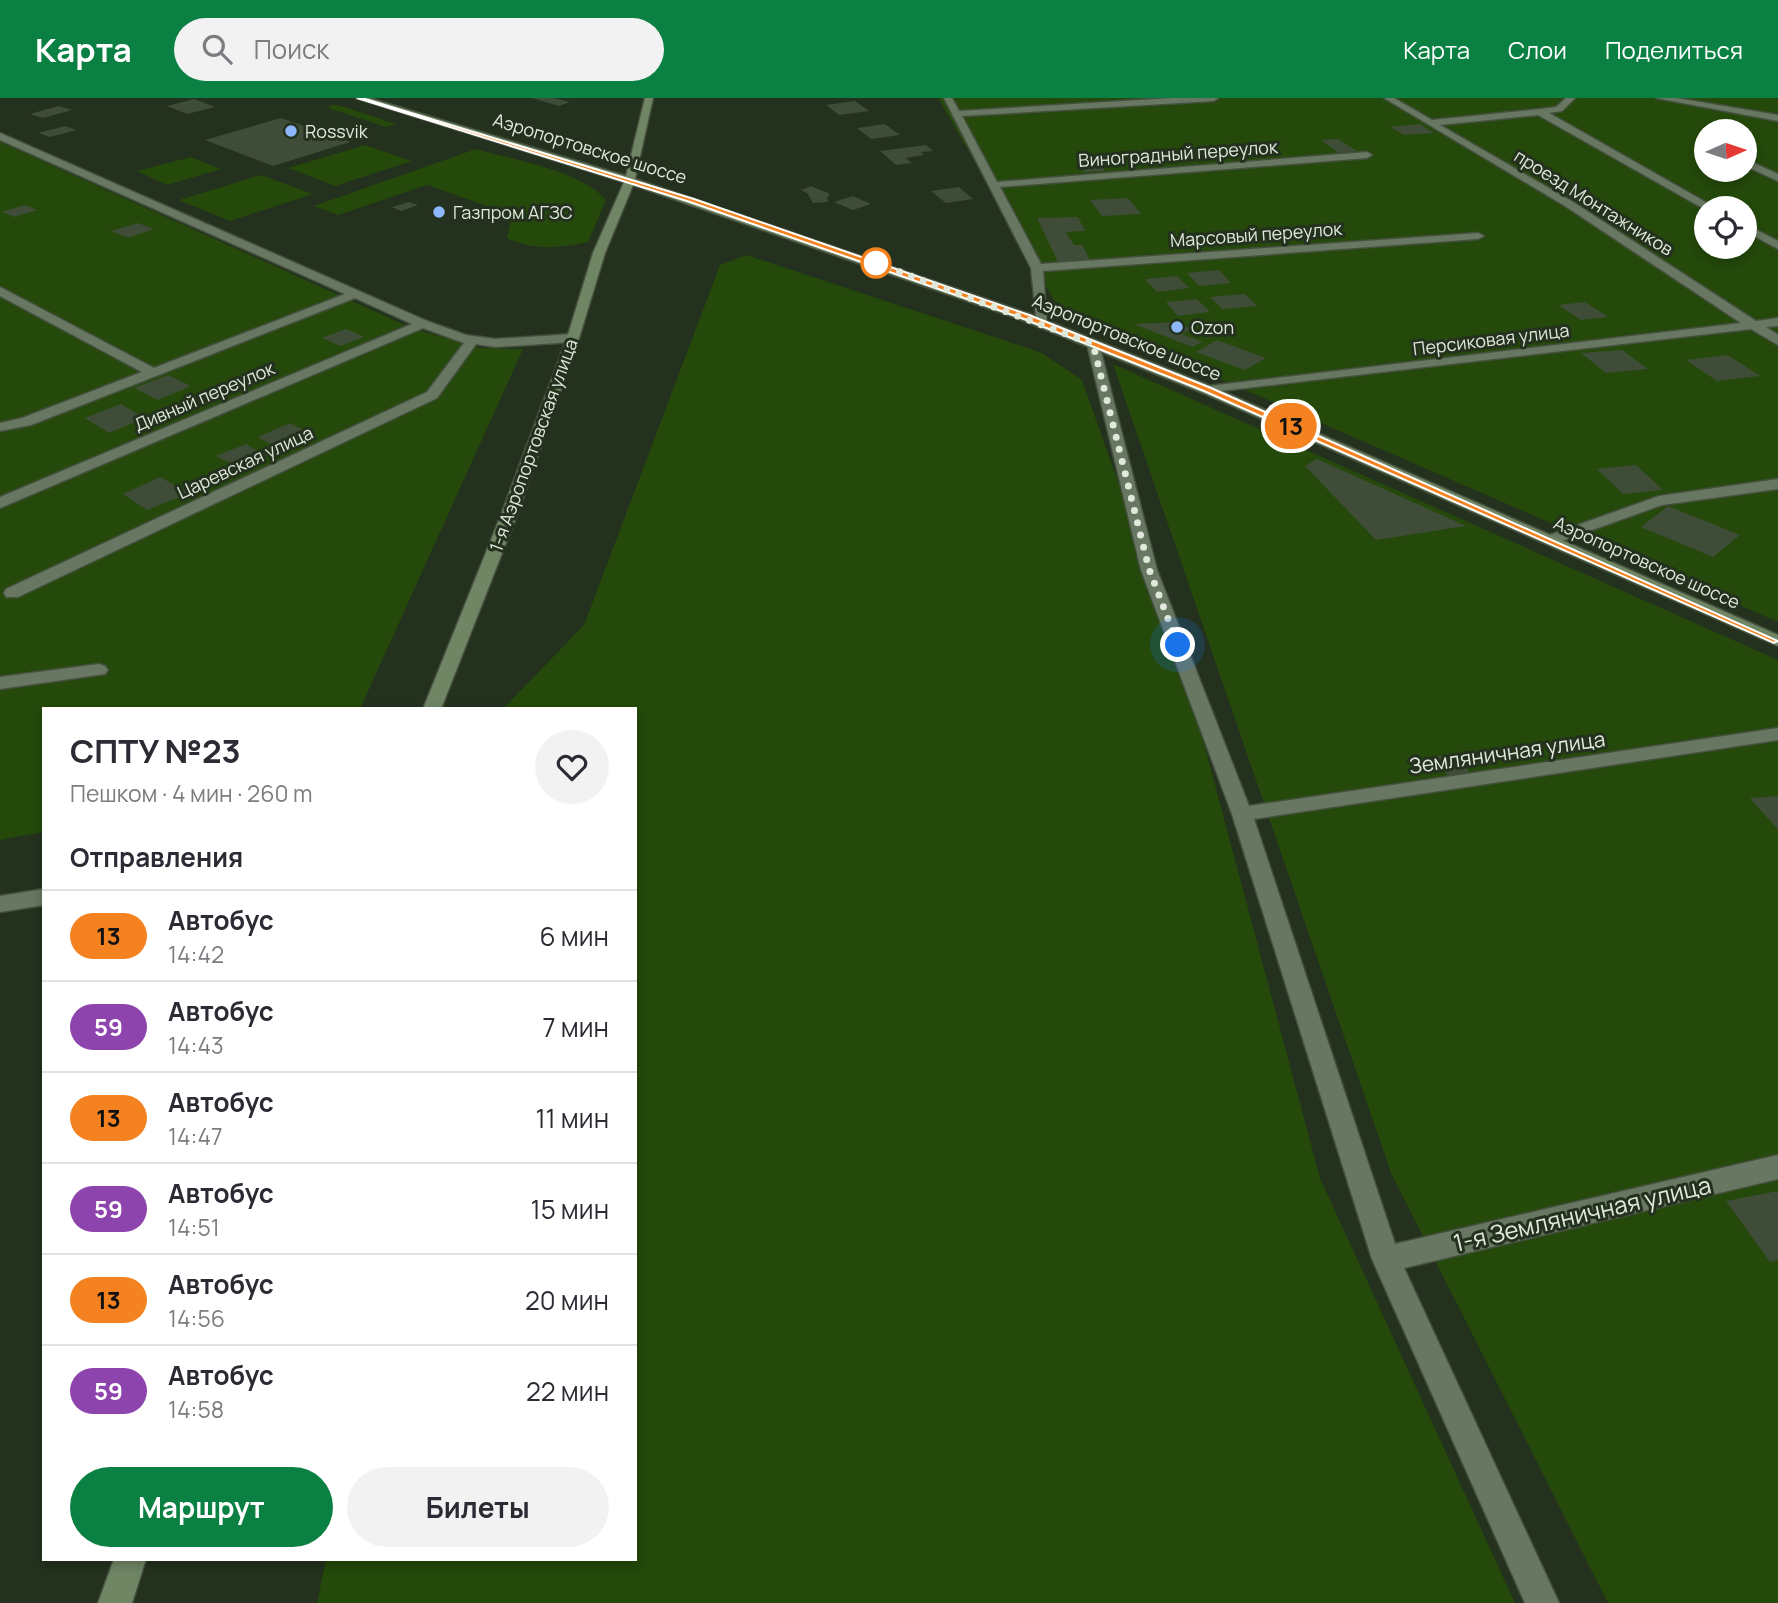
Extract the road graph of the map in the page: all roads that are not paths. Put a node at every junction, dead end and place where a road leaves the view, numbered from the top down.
1 (360, 98) edge
2 (649, 98) edge
3 (948, 98) edge
4 (1214, 98) edge
5 (1388, 98) edge
6 (1571, 98) edge
7 (1660, 98) edge
8 (1540, 112) junction
9 (957, 114) junction
10 (1778, 118) edge
11 (1430, 123) junction
12 (0, 136) edge
13 (1367, 155) dead end
14 (1757, 168) edge
15 (1778, 178) edge
16 (630, 180) junction
17 (992, 185) junction
18 (1694, 198) edge
19 (1757, 234) edge
20 (1478, 236) dead end
21 (1778, 246) edge
22 (1037, 268) junction
23 (0, 291) edge
24 (355, 294) junction
25 (1778, 322) edge
26 (1041, 323) junction
27 (422, 324) junction
28 (1752, 324) junction
29 (573, 338) junction
30 (473, 340) junction
31 (1778, 341) edge
32 (1093, 344) junction
33 (152, 372) junction
34 (1208, 390) junction
35 (0, 427) edge
36 (1778, 484) edge
37 (0, 503) edge
38 (1550, 540) junction
39 (12, 593) dead end
40 (1778, 641) edge
41 (99, 670) dead end
42 (0, 683) edge
43 (433, 707) edge
44 (1778, 734) edge
45 (1242, 814) junction
46 (42, 897) edge
47 (0, 904) edge
48 (1778, 1167) edge
49 (1386, 1259) junction
50 (129, 1561) edge
51 (115, 1603) edge
52 (1542, 1603) edge

1 - 16 main road, Аэропортовское шоссе
2 - 16 main road, 1-я Аэропортовская улица
3 - 9 street
4 - 9 street
5 - 11 street, проезд Монтажников
6 - 8 street
7 - 10 street
8 - 11 street
8 - 18 street
9 - 17 street
11 - 28 street, проезд Монтажников
12 - 24 street
13 - 17 street, Виноградный переулок
14 - 15 street
16 - 26 main road, Аэропортовское шоссе
16 - 29 main road, 1-я Аэропортовская улица
17 - 22 street
19 - 21 street
20 - 22 street, Марсовый переулок
22 - 26 street
23 - 33 street
24 - 27 street
24 - 33 street
25 - 28 street, Персиковая улица
26 - 32 main road, Аэропортовское шоссе
27 - 30 street
27 - 37 street, Дивный переулок
28 - 31 street, проезд Монтажников
28 - 34 street, Персиковая улица
29 - 30 street
29 - 43 main road, 1-я Аэропортовская улица
30 - 39 street, Царевская улица
32 - 34 main road, Аэропортовское шоссе
32 - 45 street
33 - 35 street
34 - 38 main road, Аэропортовское шоссе
36 - 38 street
38 - 40 main road, Аэропортовское шоссе
41 - 42 street
44 - 45 street, Земляничная улица
45 - 49 street
46 - 47 street
48 - 49 street, 1-я Земляничная улица
49 - 52 street
50 - 51 main road

